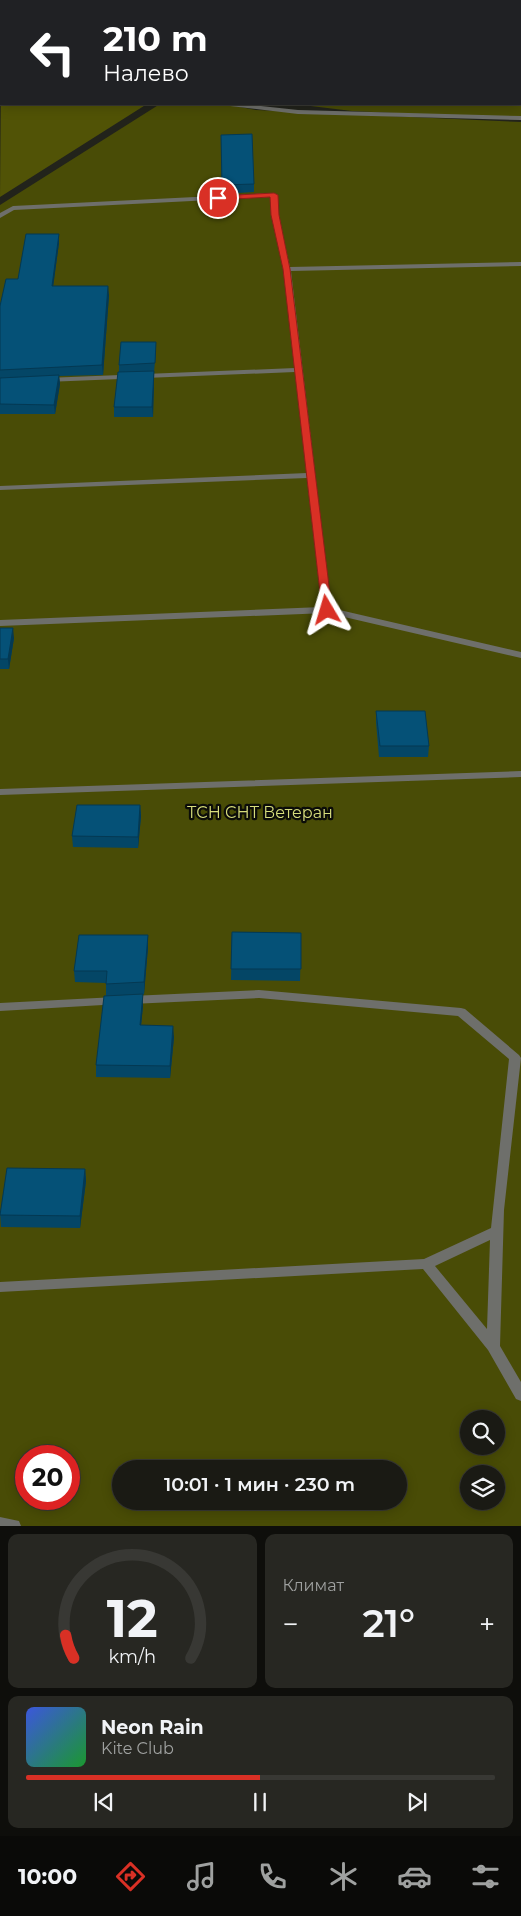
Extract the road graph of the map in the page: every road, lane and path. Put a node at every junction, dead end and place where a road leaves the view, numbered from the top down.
1 (238, 105) edge
2 (372, 105) edge
3 (371, 115) junction
4 (521, 118) edge
5 (0, 216) edge
6 (521, 264) edge
7 (286, 269) junction
8 (298, 370) junction
9 (40, 380) edge
10 (310, 475) junction
11 (0, 488) edge
12 (327, 610) junction
13 (0, 623) edge
14 (521, 655) edge
15 (521, 774) edge
16 (0, 792) edge
17 (0, 1007) edge
18 (497, 1231) junction
19 (426, 1264) junction
20 (0, 1287) edge
21 (493, 1346) junction
22 (521, 1395) edge
23 (0, 1523) edge
24 (14, 1526) edge

1 - 3 street
2 - 3 street
3 - 4 street
5 - 7 street
6 - 7 street
7 - 8 street
8 - 9 street
8 - 10 street
10 - 11 street
10 - 12 street
12 - 13 street
12 - 14 street
15 - 16 street
17 - 18 street
18 - 19 street
18 - 21 street
19 - 20 street
19 - 21 street
21 - 22 street
23 - 24 street

